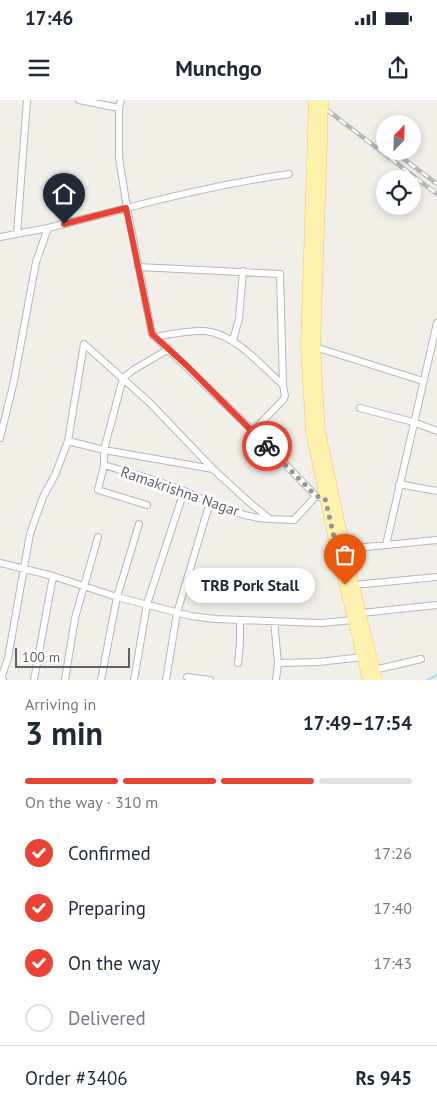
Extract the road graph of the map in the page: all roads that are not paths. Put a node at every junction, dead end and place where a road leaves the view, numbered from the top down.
1 (27, 100) edge
2 (80, 100) edge
3 (121, 100) edge
4 (314, 100) edge
5 (323, 100) edge
6 (120, 108) junction
7 (317, 136) junction
8 (289, 174) dead end
9 (126, 208) junction
10 (48, 228) junction
11 (17, 234) junction
12 (0, 236) edge
13 (138, 267) junction
14 (243, 271) junction
15 (437, 323) edge
16 (156, 337) junction
17 (232, 340) junction
18 (315, 347) junction
19 (169, 349) junction
20 (123, 378) junction
21 (423, 381) junction
22 (283, 385) junction
23 (360, 408) dead end
24 (413, 422) junction
25 (253, 431) junction
26 (437, 431) edge
27 (0, 438) edge
28 (68, 441) junction
29 (104, 450) junction
30 (104, 465) junction
31 (214, 470) junction
32 (399, 484) junction
33 (184, 491) junction
34 (437, 491) edge
35 (325, 497) junction
36 (210, 502) junction
37 (147, 505) dead end
38 (270, 519) junction
39 (139, 524) dead end
40 (98, 537) dead end
41 (437, 540) edge
42 (386, 545) junction
43 (345, 549) junction
44 (0, 563) edge
45 (24, 569) junction
46 (54, 576) junction
47 (437, 577) edge
48 (354, 585) junction
49 (85, 586) junction
50 (117, 597) junction
51 (147, 604) junction
52 (437, 605) edge
53 (177, 613) junction
54 (361, 613) junction
55 (240, 620) junction
56 (353, 620) junction
57 (274, 622) junction
58 (362, 657) junction
59 (421, 659) dead end
60 (238, 663) dead end
61 (278, 663) junction
62 (372, 676) edge
63 (187, 677) dead end
64 (3, 680) edge
65 (34, 680) edge
66 (65, 680) edge
67 (101, 680) edge
68 (134, 680) edge
69 (166, 680) edge
70 (210, 680) edge
71 (276, 680) edge

1 - 11 street
2 - 6 street
3 - 6 street
4 - 7 main road, bridge
5 - 7 main road, bridge
6 - 9 street
7 - 18 main road
7 - 35 main road
8 - 9 street
9 - 10 street
9 - 13 street
10 - 11 street
10 - 27 street
11 - 12 street
13 - 14 street
13 - 16 street
14 - 17 street
14 - 22 street
15 - 21 street
16 - 17 street
16 - 19 street
17 - 22 street
18 - 21 street
18 - 35 main road
19 - 20 street
19 - 25 street
20 - 28 street
20 - 29 street, Ramakrishna Nagar
20 - 31 street, Ramakrishna Nagar
21 - 24 street
22 - 25 street
23 - 24 street
24 - 26 street
24 - 32 street
25 - 35 street
28 - 29 street, Ramakrishna Nagar
28 - 45 street
29 - 30 street, Ramakrishna Nagar
29 - 31 street, Ramakrishna Nagar
30 - 33 street, Ramakrishna Nagar
30 - 37 street
31 - 38 street, Ramakrishna Nagar
32 - 34 street
32 - 42 street
33 - 36 street, Ramakrishna Nagar
33 - 51 street
35 - 38 street, Ramakrishna Nagar
35 - 43 main road
35 - 56 main road
36 - 38 street, Ramakrishna Nagar
36 - 53 street
39 - 50 street
40 - 49 street
41 - 42 street
42 - 43 street
43 - 48 main road
44 - 45 street
45 - 46 street
45 - 64 street
46 - 49 street
46 - 65 street
47 - 48 street
48 - 54 main road
49 - 50 street
49 - 66 street
50 - 51 street
50 - 67 street
51 - 53 street
51 - 68 street
52 - 54 street
53 - 55 street
53 - 69 street
54 - 62 main road
55 - 57 street
55 - 60 street
56 - 57 street
56 - 58 main road
57 - 61 street
58 - 61 street
58 - 62 main road
59 - 62 street
61 - 71 street
63 - 70 street

